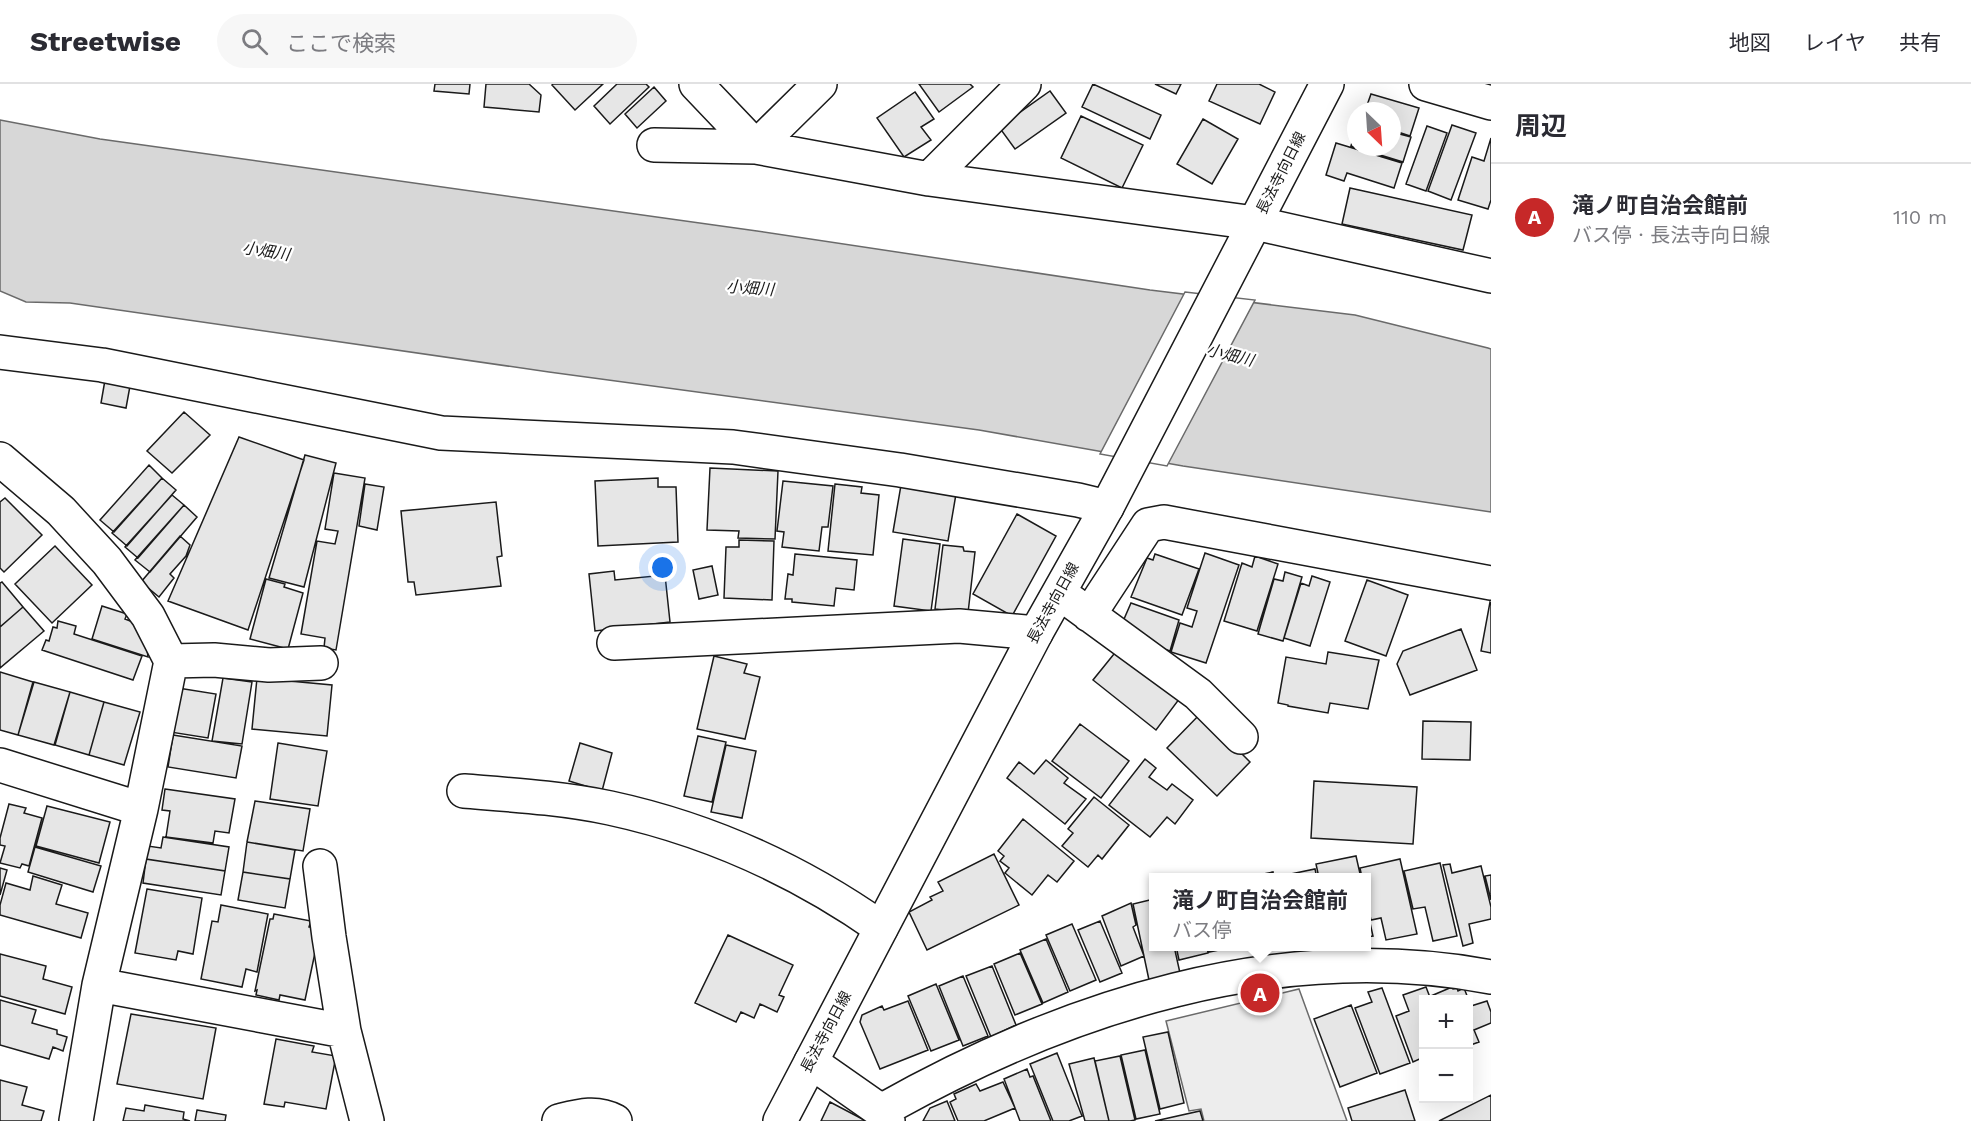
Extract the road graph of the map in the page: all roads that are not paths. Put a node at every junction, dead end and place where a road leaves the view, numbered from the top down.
1 (696, 84) edge
2 (820, 84) edge
3 (1024, 84) edge
4 (1326, 84) edge
5 (1426, 84) edge
6 (1491, 103) edge
7 (654, 145) dead end
8 (756, 147) junction
9 (929, 179) junction
10 (1255, 223) junction
11 (1491, 276) edge
12 (4, 360) edge
13 (0, 459) edge
14 (1107, 507) junction
15 (1491, 583) edge
16 (1059, 591) junction
17 (1089, 615) junction
18 (1036, 633) junction
19 (614, 643) dead end
20 (171, 661) junction
21 (321, 663) dead end
22 (1241, 737) dead end
23 (0, 765) edge
24 (464, 791) dead end
25 (141, 809) junction
26 (320, 866) dead end
27 (881, 928) junction
28 (1491, 977) edge
29 (99, 985) junction
30 (344, 1031) junction
31 (811, 1062) junction
32 (884, 1116) edge
33 (76, 1121) edge
34 (367, 1121) edge
35 (559, 1121) edge
36 (615, 1121) edge
37 (780, 1121) edge

1 - 8 street
2 - 8 street
3 - 9 street
4 - 10 street, 長法寺向日線
5 - 6 street
7 - 8 street
8 - 9 street
9 - 10 street
10 - 11 street
10 - 14 street, 長法寺向日線
12 - 14 street
13 - 20 street
14 - 16 street, 長法寺向日線
15 - 17 street
16 - 17 street
16 - 18 street, 長法寺向日線
17 - 22 street
18 - 19 street
18 - 27 street, 長法寺向日線
20 - 21 street
20 - 25 street
23 - 25 street
24 - 27 street
25 - 29 street
26 - 30 street
27 - 31 street, 長法寺向日線
28 - 32 street
29 - 30 street
29 - 33 street
30 - 34 street
31 - 32 street
31 - 37 street, 長法寺向日線
35 - 36 street

